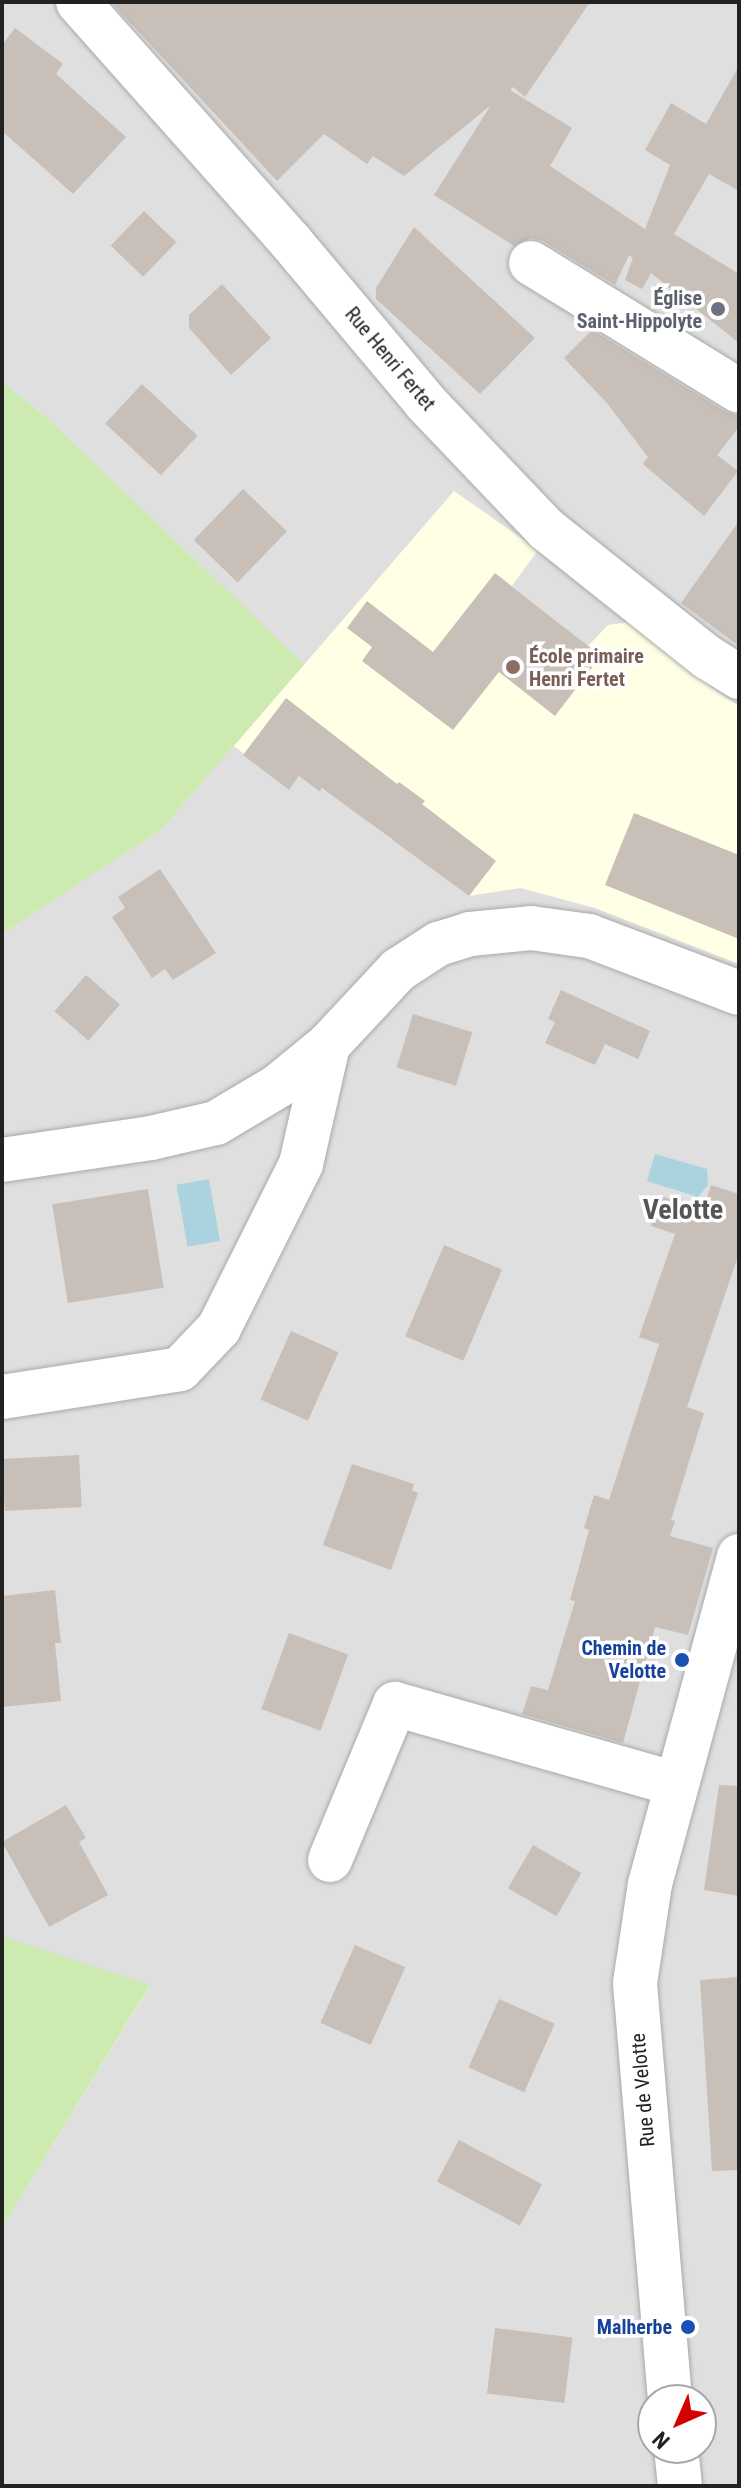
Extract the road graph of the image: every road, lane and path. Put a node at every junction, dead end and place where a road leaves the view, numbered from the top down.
1 (78, 2) edge
2 (531, 263) dead end
3 (739, 391) edge
4 (739, 677) edge
5 (739, 993) edge
6 (328, 1045) junction
7 (2, 1160) edge
8 (2, 1397) edge
9 (739, 1556) edge
10 (675, 1784) junction
11 (330, 1860) dead end
12 (669, 2384) edge
13 (678, 2464) edge
14 (680, 2486) edge

1 - 4 street, Rue Henri Fertet
2 - 3 street
5 - 6 street
6 - 7 street
6 - 8 street
9 - 10 street, Rue de Velotte
10 - 11 street
10 - 12 street, Rue de Velotte
13 - 14 street

